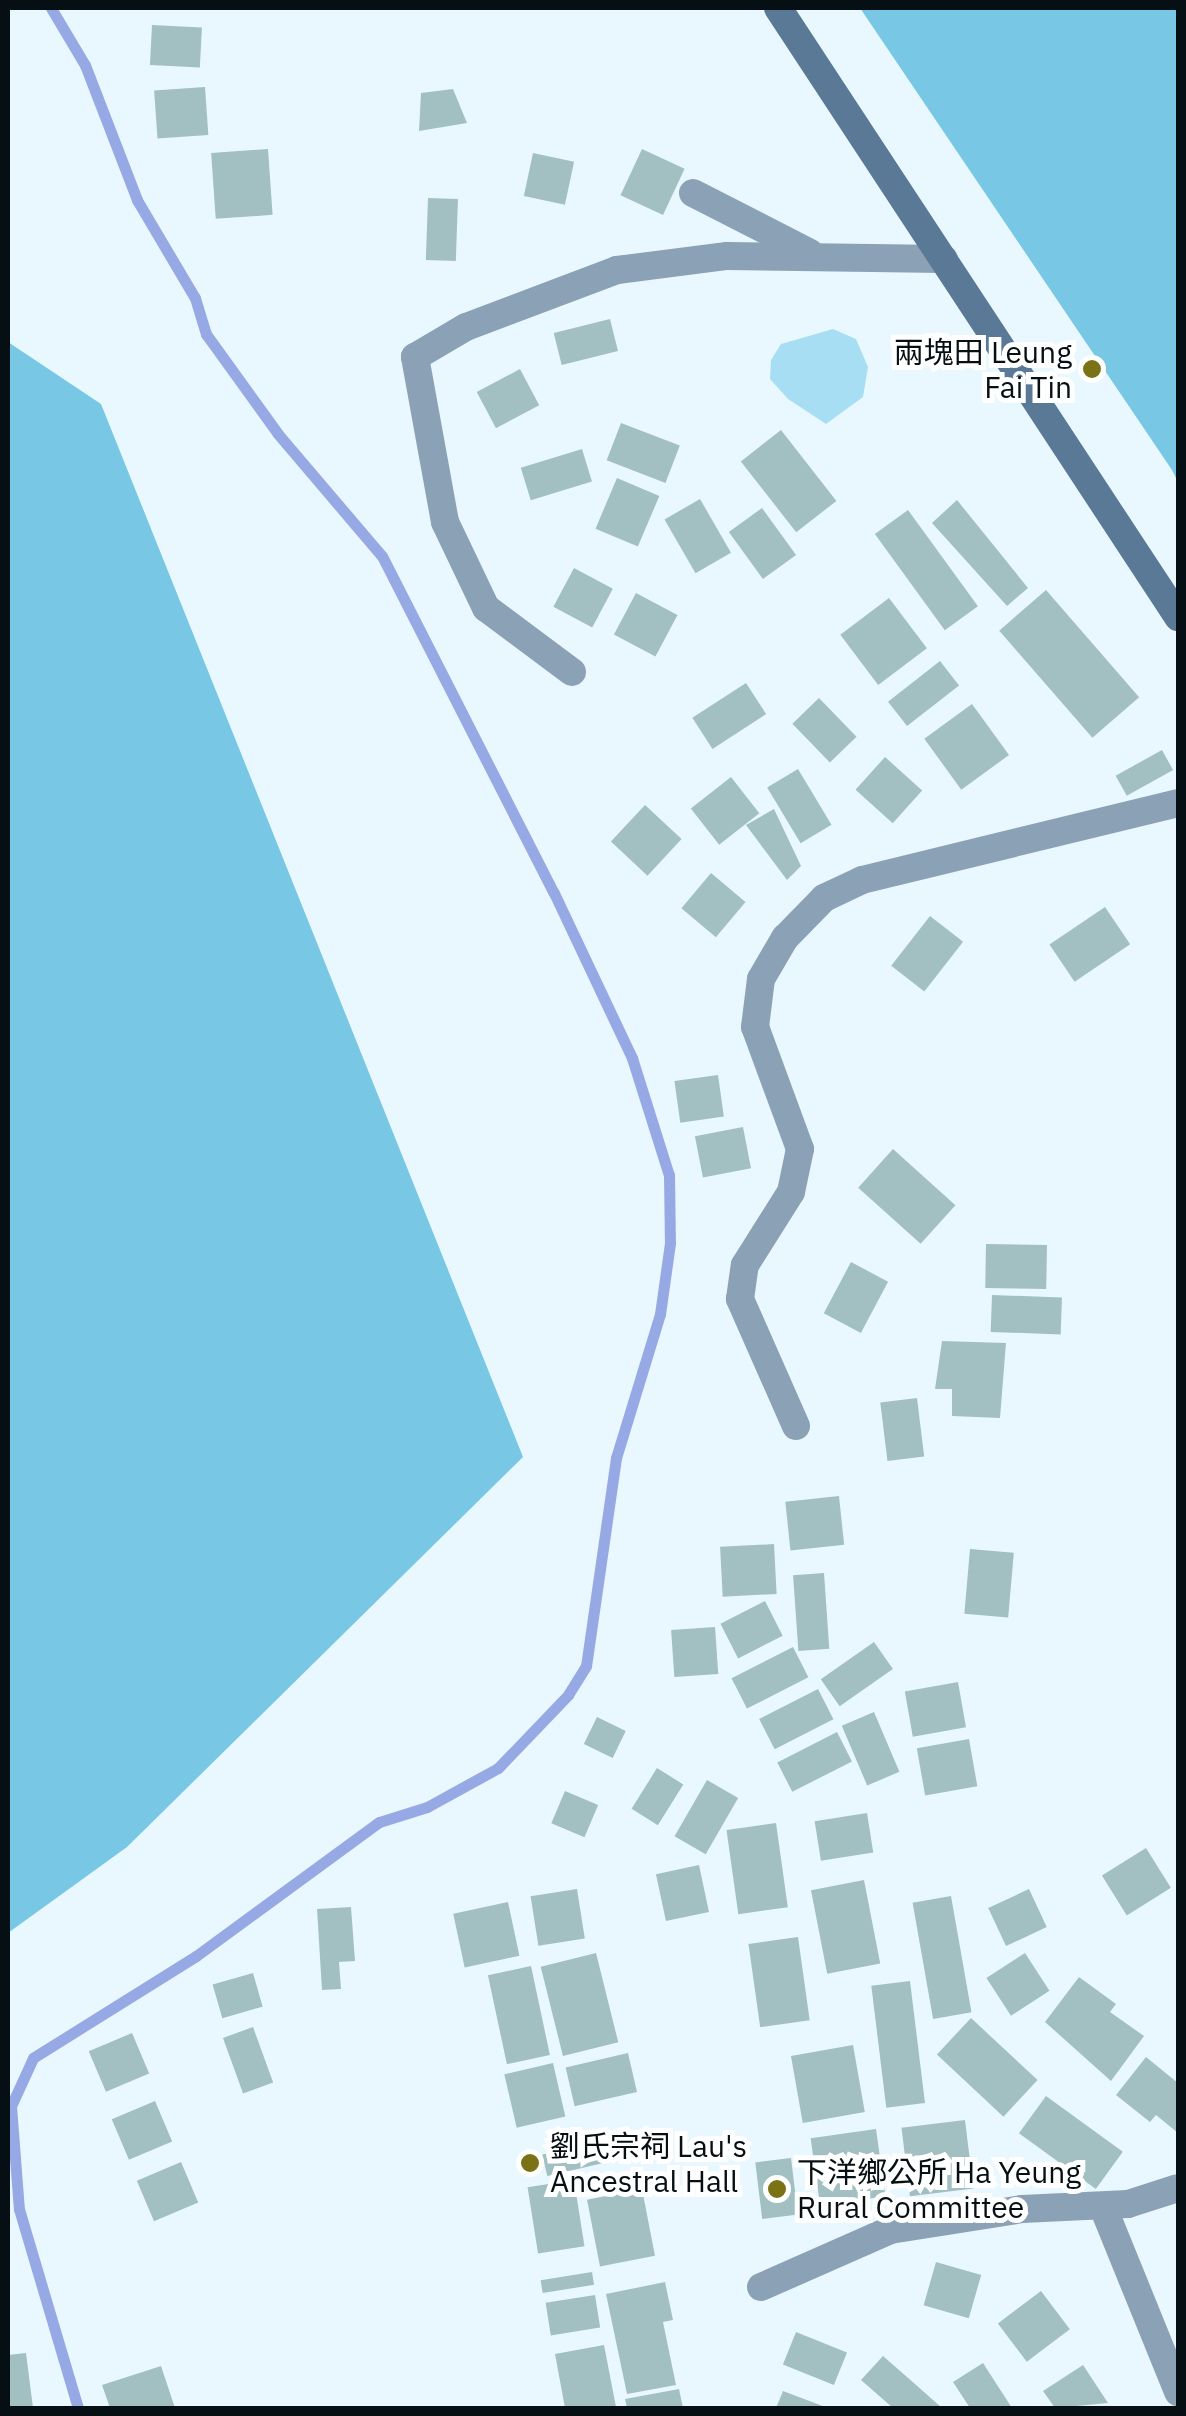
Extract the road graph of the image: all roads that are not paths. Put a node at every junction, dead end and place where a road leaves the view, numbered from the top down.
1 (778, 8) edge
2 (694, 193) dead end
3 (816, 256) junction
4 (944, 259) junction
5 (1178, 617) edge
6 (572, 672) dead end
7 (1178, 802) edge
8 (796, 1426) dead end
9 (1178, 2188) edge
10 (1103, 2207) junction
11 (761, 2288) dead end
12 (1178, 2392) edge

1 - 4 main road
2 - 3 street
3 - 4 street
3 - 6 street
4 - 5 main road
7 - 8 street
9 - 10 street
10 - 11 street
10 - 12 street

